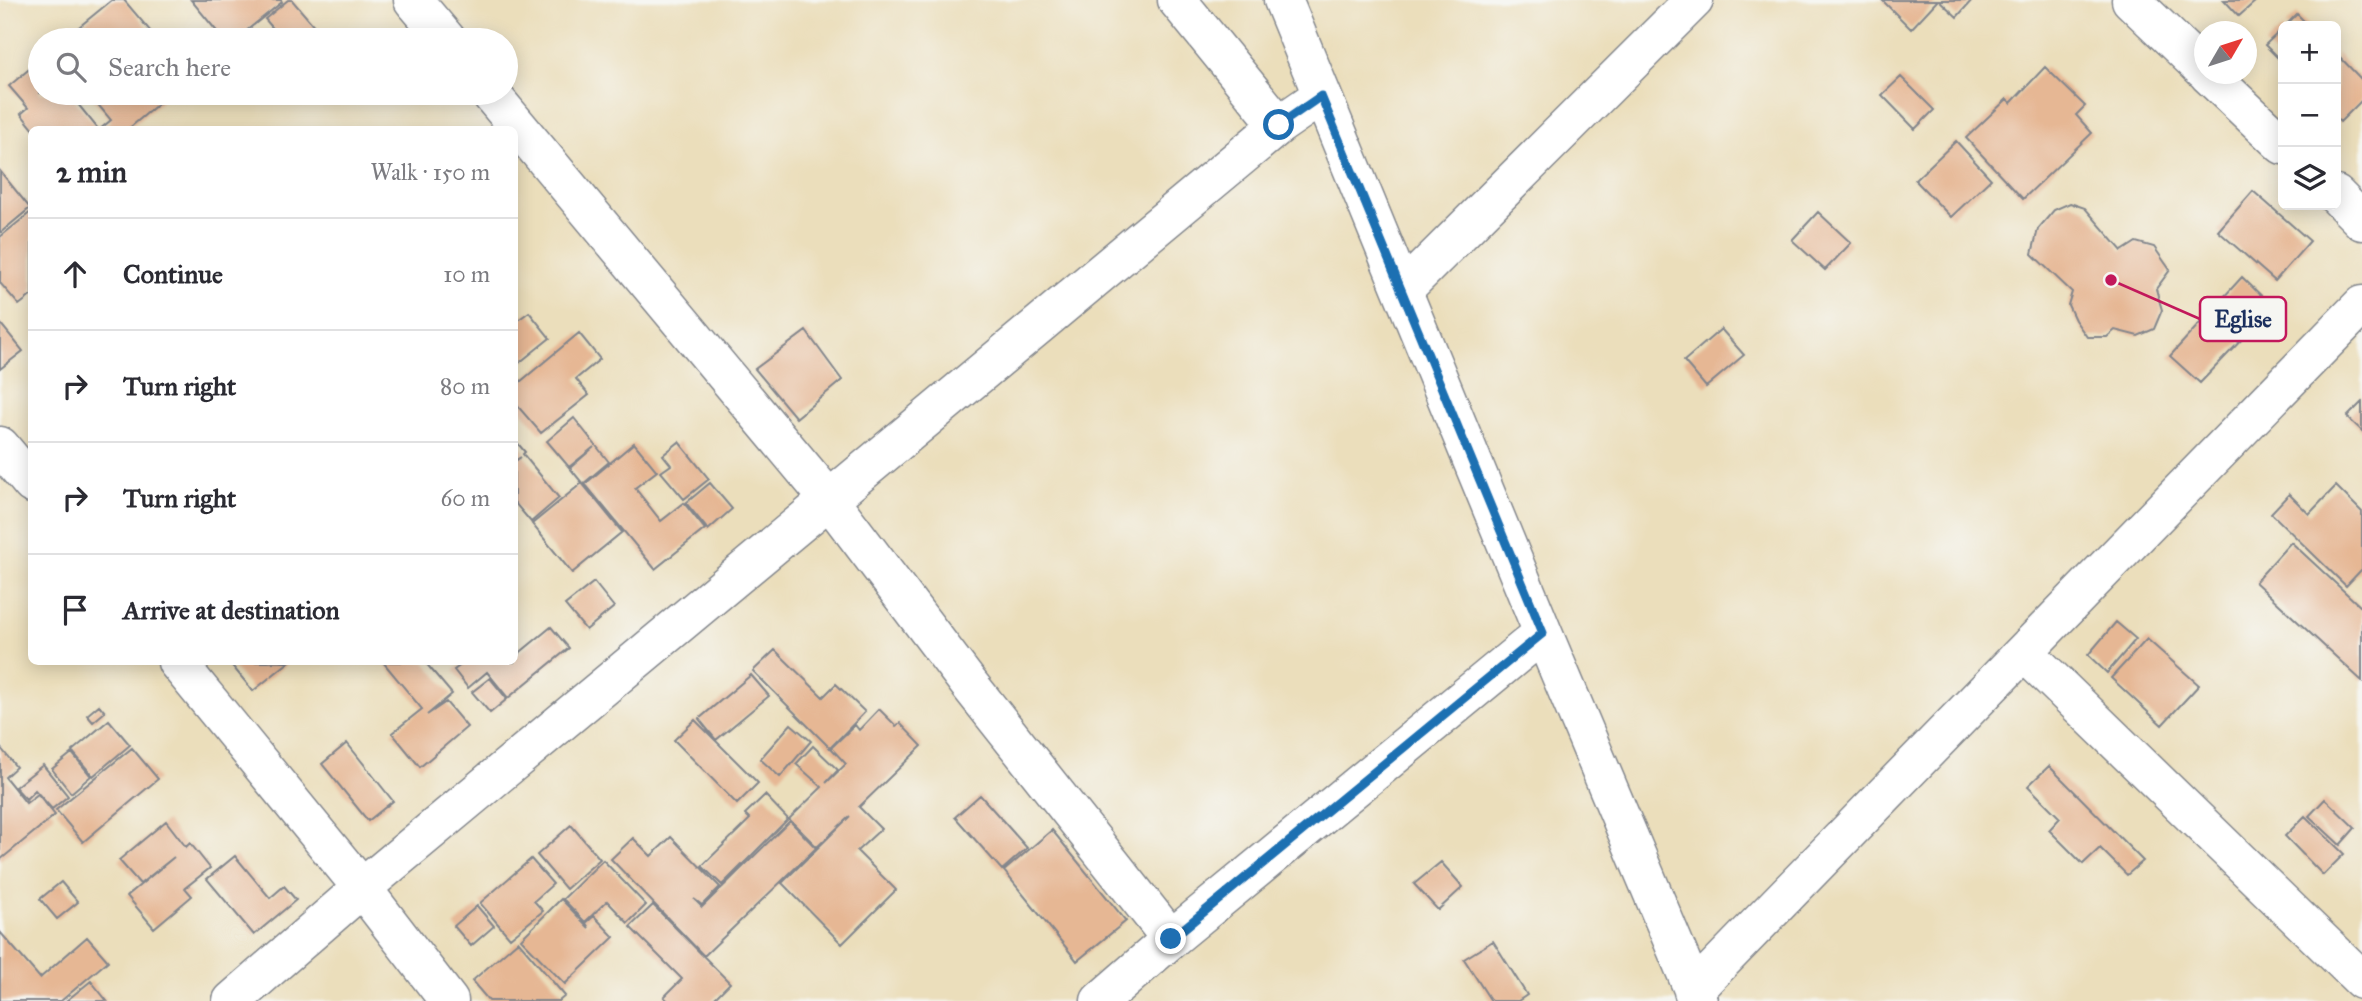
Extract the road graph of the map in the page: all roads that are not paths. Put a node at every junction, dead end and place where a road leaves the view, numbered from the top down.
1 (413, 0) edge
2 (1177, 0) edge
3 (1283, 0) edge
4 (1694, 0) edge
5 (2131, 0) edge
6 (437, 28) edge
7 (2194, 60) edge
8 (2219, 84) edge
9 (1321, 96) junction
10 (501, 105) edge
11 (1279, 125) junction
12 (2278, 140) edge
13 (2341, 200) edge
14 (2362, 221) edge
15 (1403, 290) junction
16 (2362, 305) edge
17 (0, 447) edge
18 (28, 479) edge
19 (828, 498) junction
20 (1543, 633) junction
21 (2024, 652) junction
22 (179, 665) edge
23 (362, 888) junction
24 (1171, 939) junction
25 (2362, 980) edge
26 (1695, 996) edge
27 (232, 1001) edge
28 (449, 1001) edge
29 (1100, 1001) edge

1 - 6 street
2 - 11 street
3 - 9 street
4 - 15 street
5 - 7 street
8 - 12 street
9 - 11 street
9 - 15 street
10 - 19 street
11 - 19 street
13 - 14 street
15 - 20 street
16 - 21 street
17 - 18 street
19 - 23 street
19 - 24 street
20 - 24 street
20 - 26 street
21 - 25 street
21 - 26 street
22 - 23 street
23 - 27 street
23 - 28 street
24 - 29 street

